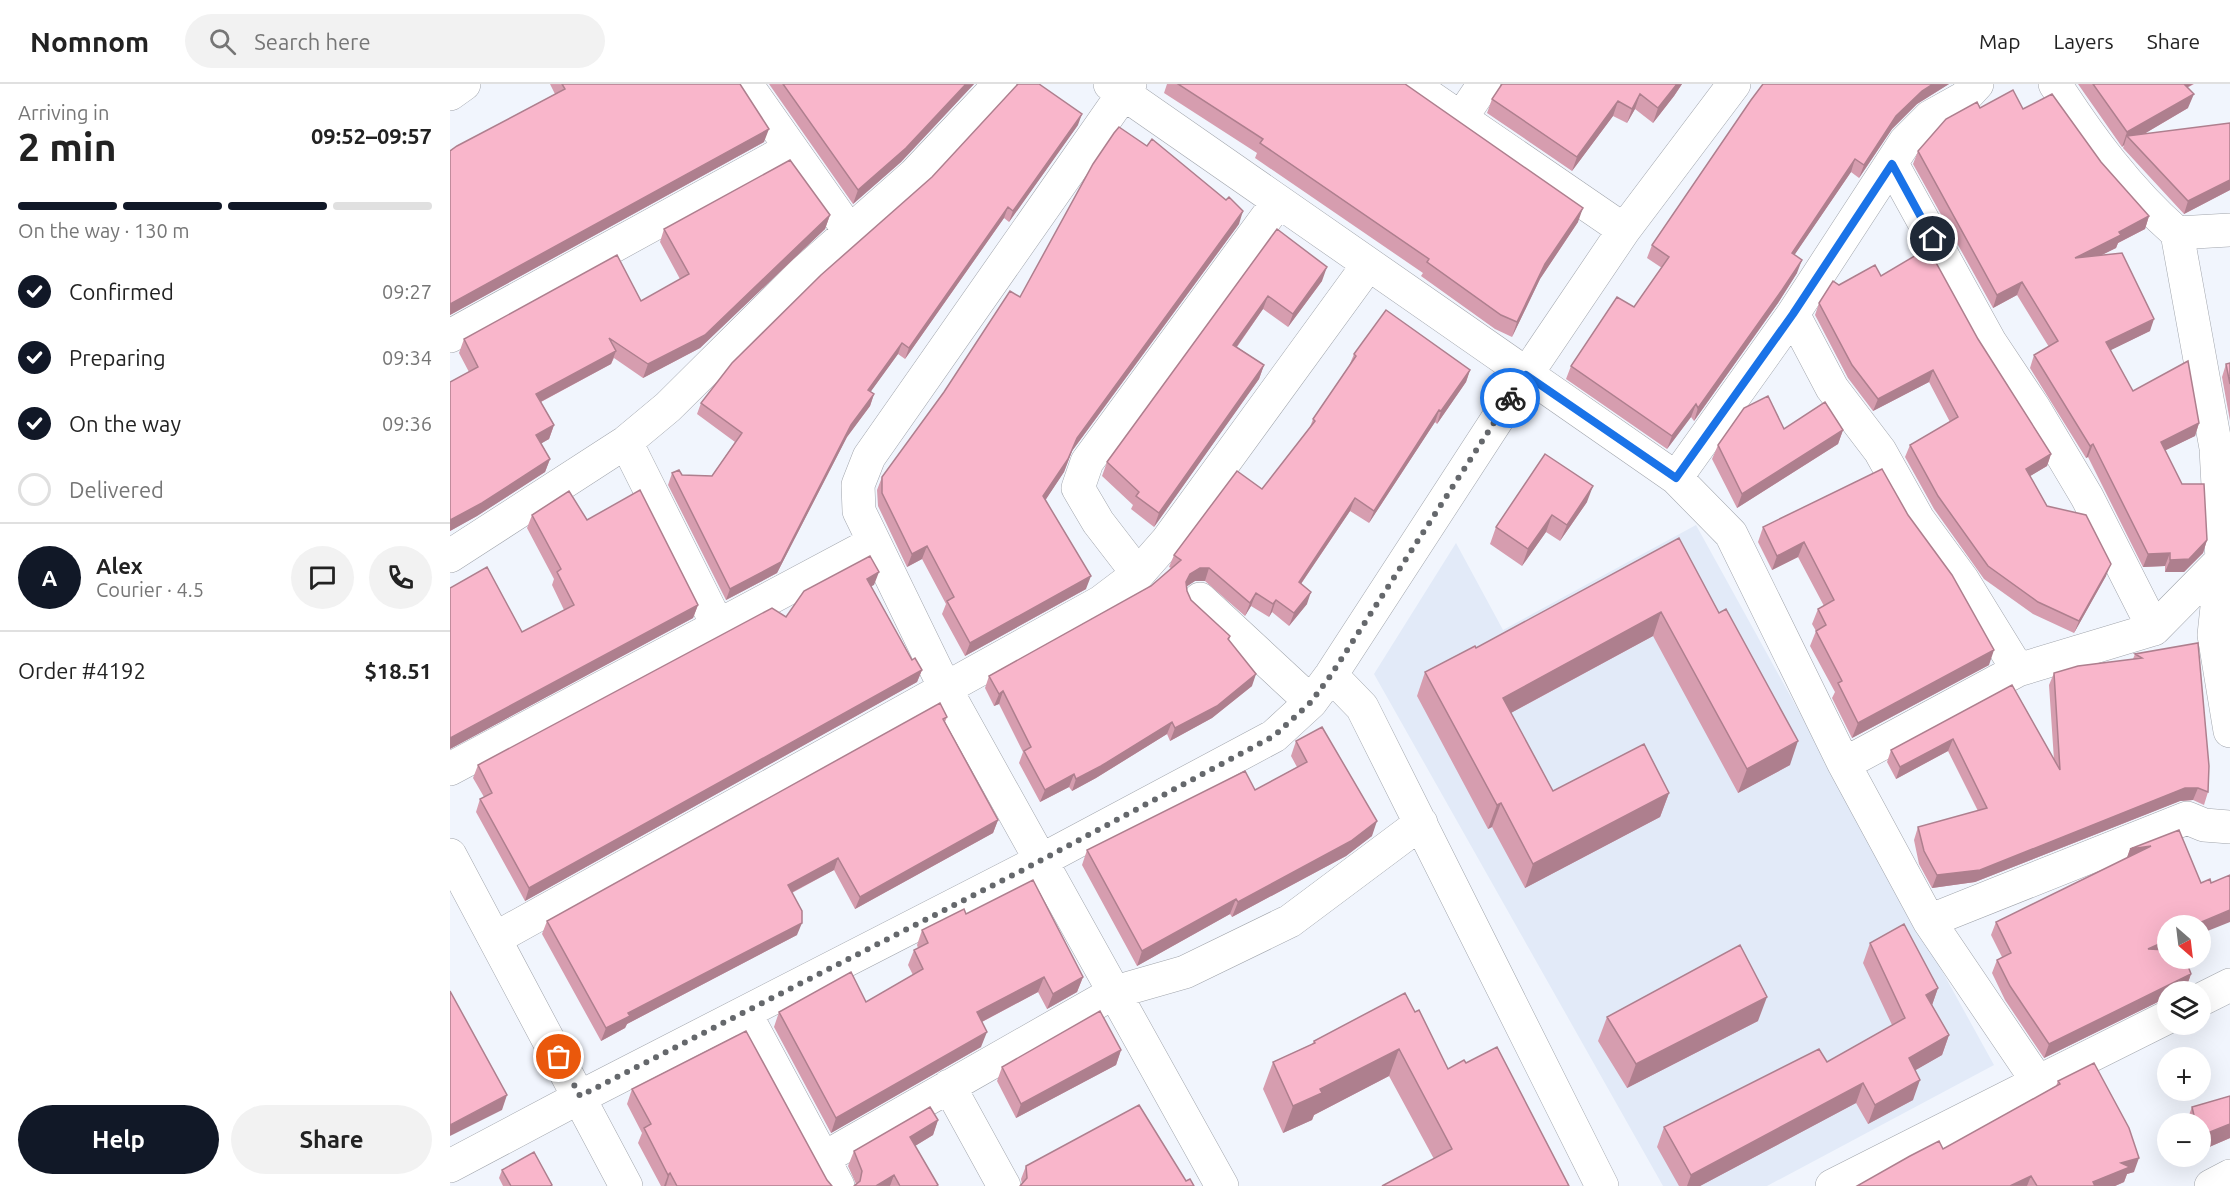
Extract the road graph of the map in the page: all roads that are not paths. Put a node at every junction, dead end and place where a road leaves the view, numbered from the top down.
1 (464, 84) edge
2 (746, 84) edge
3 (1000, 84) edge
4 (1411, 84) edge
5 (1484, 84) edge
6 (1734, 84) edge
7 (1977, 84) edge
8 (2055, 84) edge
9 (1122, 87) edge
10 (450, 94) edge
11 (1461, 118) junction
12 (790, 149) junction
13 (1892, 164) junction
14 (1278, 202) junction
15 (1624, 230) junction
16 (2230, 230) edge
17 (850, 232) junction
18 (2177, 233) junction
19 (1368, 265) junction
20 (1793, 314) junction
21 (450, 336) edge
22 (1526, 375) junction
23 (626, 442) junction
24 (1676, 478) junction
25 (873, 543) junction
26 (450, 556) edge
27 (2226, 559) edge
28 (1138, 574) junction
29 (1200, 599) dead end
30 (718, 626) junction
31 (2154, 629) junction
32 (2018, 670) junction
33 (1331, 675) junction
34 (946, 690) junction
35 (1311, 702) junction
36 (2230, 731) edge
37 (1844, 764) junction
38 (450, 769) edge
39 (1420, 824) junction
40 (2230, 827) edge
41 (450, 855) edge
42 (1040, 861) junction
43 (1929, 921) junction
44 (496, 938) junction
45 (2230, 985) edge
46 (1115, 992) junction
47 (2211, 994) edge
48 (745, 1013) junction
49 (2157, 1022) edge
50 (2038, 1082) junction
51 (949, 1086) junction
52 (580, 1096) junction
53 (450, 1166) edge
54 (831, 1172) edge
55 (2230, 1176) edge
56 (626, 1186) edge
57 (1004, 1186) edge
58 (1222, 1186) edge
59 (1602, 1186) edge
60 (1833, 1186) edge
61 (2211, 1186) edge

1 - 10 street
2 - 12 street
3 - 17 street
4 - 11 street
5 - 11 street
6 - 15 street
7 - 13 street
8 - 18 street
9 - 14 street
9 - 25 street
11 - 15 street
12 - 17 street
12 - 21 street
13 - 20 street
13 - 31 street
14 - 19 street
14 - 28 street
15 - 22 street
16 - 18 street
17 - 23 street
18 - 27 street
19 - 22 street
19 - 28 street
20 - 24 street
20 - 32 street
22 - 24 street
22 - 33 street
23 - 26 street
23 - 30 street
24 - 37 street
25 - 30 street
25 - 34 street
27 - 31 street
27 - 36 street
28 - 34 street
29 - 35 street
30 - 38 street
31 - 32 street
32 - 37 street
33 - 35 street
33 - 39 street
34 - 42 street
34 - 44 street
35 - 42 street
37 - 43 street
39 - 46 street
39 - 59 street
40 - 43 street
41 - 44 street
42 - 46 street
42 - 48 street
43 - 50 street
44 - 52 street
45 - 47 street
46 - 51 street
46 - 58 street
48 - 52 street
48 - 54 street
49 - 50 street
50 - 60 street
51 - 54 street
51 - 57 street
52 - 53 street
52 - 56 street
55 - 61 street

